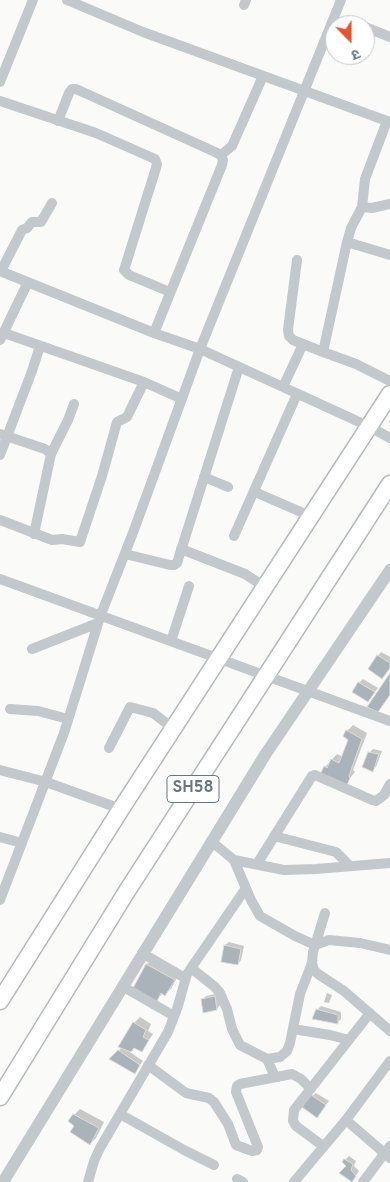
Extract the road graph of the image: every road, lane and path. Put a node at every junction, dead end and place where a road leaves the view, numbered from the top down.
1 (33, 0) edge
2 (67, 0) edge
3 (341, 0) edge
4 (375, 31) edge
5 (390, 37) edge
6 (263, 76) junction
7 (0, 82) edge
8 (305, 91) junction
9 (0, 101) edge
10 (58, 121) junction
11 (388, 122) edge
12 (220, 155) junction
13 (52, 202) dead end
14 (390, 204) edge
15 (362, 207) junction
16 (347, 242) junction
17 (390, 255) edge
18 (297, 260) dead end
19 (0, 271) edge
20 (28, 282) junction
21 (170, 292) junction
22 (154, 333) junction
23 (1, 337) edge
24 (303, 344) junction
25 (40, 346) junction
26 (200, 349) junction
27 (323, 352) junction
28 (239, 367) junction
29 (390, 380) edge
30 (144, 382) junction
31 (283, 387) junction
32 (297, 394) junction
33 (390, 394) edge
34 (182, 399) junction
35 (74, 404) dead end
36 (368, 426) junction
37 (4, 435) edge
38 (390, 438) edge
39 (50, 454) junction
40 (0, 455) edge
41 (204, 478) junction
42 (390, 484) edge
43 (228, 487) dead end
44 (255, 492) junction
45 (310, 516) junction
46 (0, 520) edge
47 (34, 534) junction
48 (234, 536) dead end
49 (181, 549) junction
50 (125, 554) junction
51 (390, 570) edge
52 (0, 579) edge
53 (386, 583) edge
54 (189, 586) dead end
55 (265, 587) junction
56 (99, 620) junction
57 (171, 641) junction
58 (32, 649) dead end
59 (219, 658) junction
60 (266, 676) junction
61 (308, 691) junction
62 (10, 709) dead end
63 (68, 719) junction
64 (390, 720) edge
65 (174, 729) junction
66 (110, 748) dead end
67 (0, 770) edge
68 (46, 782) junction
69 (390, 784) edge
70 (121, 809) junction
71 (274, 836) junction
72 (0, 837) edge
73 (211, 841) junction
74 (22, 843) junction
75 (234, 860) junction
76 (390, 863) edge
77 (256, 864) junction
78 (349, 865) junction
79 (246, 888) junction
80 (0, 900) edge
81 (325, 913) dead end
82 (315, 945) junction
83 (390, 950) edge
84 (142, 953) junction
85 (312, 963) junction
86 (191, 968) junction
87 (185, 978) junction
88 (122, 986) junction
89 (0, 1001) edge
90 (370, 1013) junction
91 (174, 1016) junction
92 (293, 1029) junction
93 (390, 1031) edge
94 (349, 1040) junction
95 (267, 1059) junction
96 (390, 1061) edge
97 (148, 1065) junction
98 (275, 1077) junction
99 (311, 1090) junction
100 (0, 1097) edge
101 (120, 1114) junction
102 (346, 1120) junction
103 (323, 1146) junction
104 (388, 1153) edge
105 (214, 1165) dead end
106 (3, 1182) edge
107 (88, 1182) edge
108 (294, 1182) edge
109 (363, 1182) edge

1 - 7 street
2 - 6 street
3 - 8 street
4 - 5 street
6 - 8 street
6 - 12 street
8 - 11 street
8 - 26 street
9 - 10 street
10 - 12 street
10 - 21 street
11 - 15 street
12 - 21 street
13 - 19 street
14 - 15 street
15 - 16 street
16 - 17 street
16 - 27 street
18 - 24 street
19 - 20 street
20 - 22 street
20 - 23 street
21 - 22 street
22 - 26 street
23 - 25 street
24 - 27 street
24 - 31 street
25 - 30 street
25 - 37 street
26 - 28 street
26 - 34 street
27 - 29 street
28 - 31 street
28 - 41 street
30 - 34 street
30 - 47 street
31 - 32 street
32 - 36 street
32 - 44 street
33 - 36 main road, SH58
34 - 50 street
35 - 39 street
36 - 38 street
36 - 45 main road, SH58
37 - 39 street
37 - 40 street
39 - 47 street
41 - 43 street
41 - 49 street
42 - 60 main road, SH58
44 - 45 street
44 - 48 street
45 - 55 main road, SH58
46 - 47 street
49 - 50 street
49 - 55 street
50 - 56 street
51 - 53 street
52 - 56 street
53 - 61 street
54 - 57 street
55 - 59 main road, SH58
56 - 57 street
56 - 58 street
56 - 63 street
57 - 59 street
59 - 60 street
59 - 65 main road, SH58
60 - 61 street
60 - 100 main road, SH58
61 - 64 street
61 - 73 street
62 - 63 street
63 - 68 street
65 - 66 street
65 - 70 main road, SH58
67 - 68 street
68 - 70 street
68 - 74 street
69 - 71 street
70 - 89 main road, SH58
71 - 77 street
71 - 78 street
72 - 74 street
73 - 75 street
73 - 84 street
74 - 80 street
75 - 77 street
75 - 79 street
76 - 78 street
77 - 78 street
79 - 82 street
79 - 86 street
81 - 82 street
82 - 83 street
82 - 85 street
84 - 87 street
84 - 88 street
85 - 90 street
85 - 92 street
86 - 87 street
86 - 95 street
87 - 91 street
88 - 91 street
88 - 106 street
90 - 93 street
90 - 94 street
91 - 97 street
92 - 94 street
92 - 95 street
94 - 99 street
95 - 98 street
96 - 102 street
97 - 98 street
97 - 101 street
98 - 99 street
99 - 103 street
101 - 105 street
101 - 107 street
102 - 103 street
102 - 104 street
103 - 108 street
104 - 109 street

